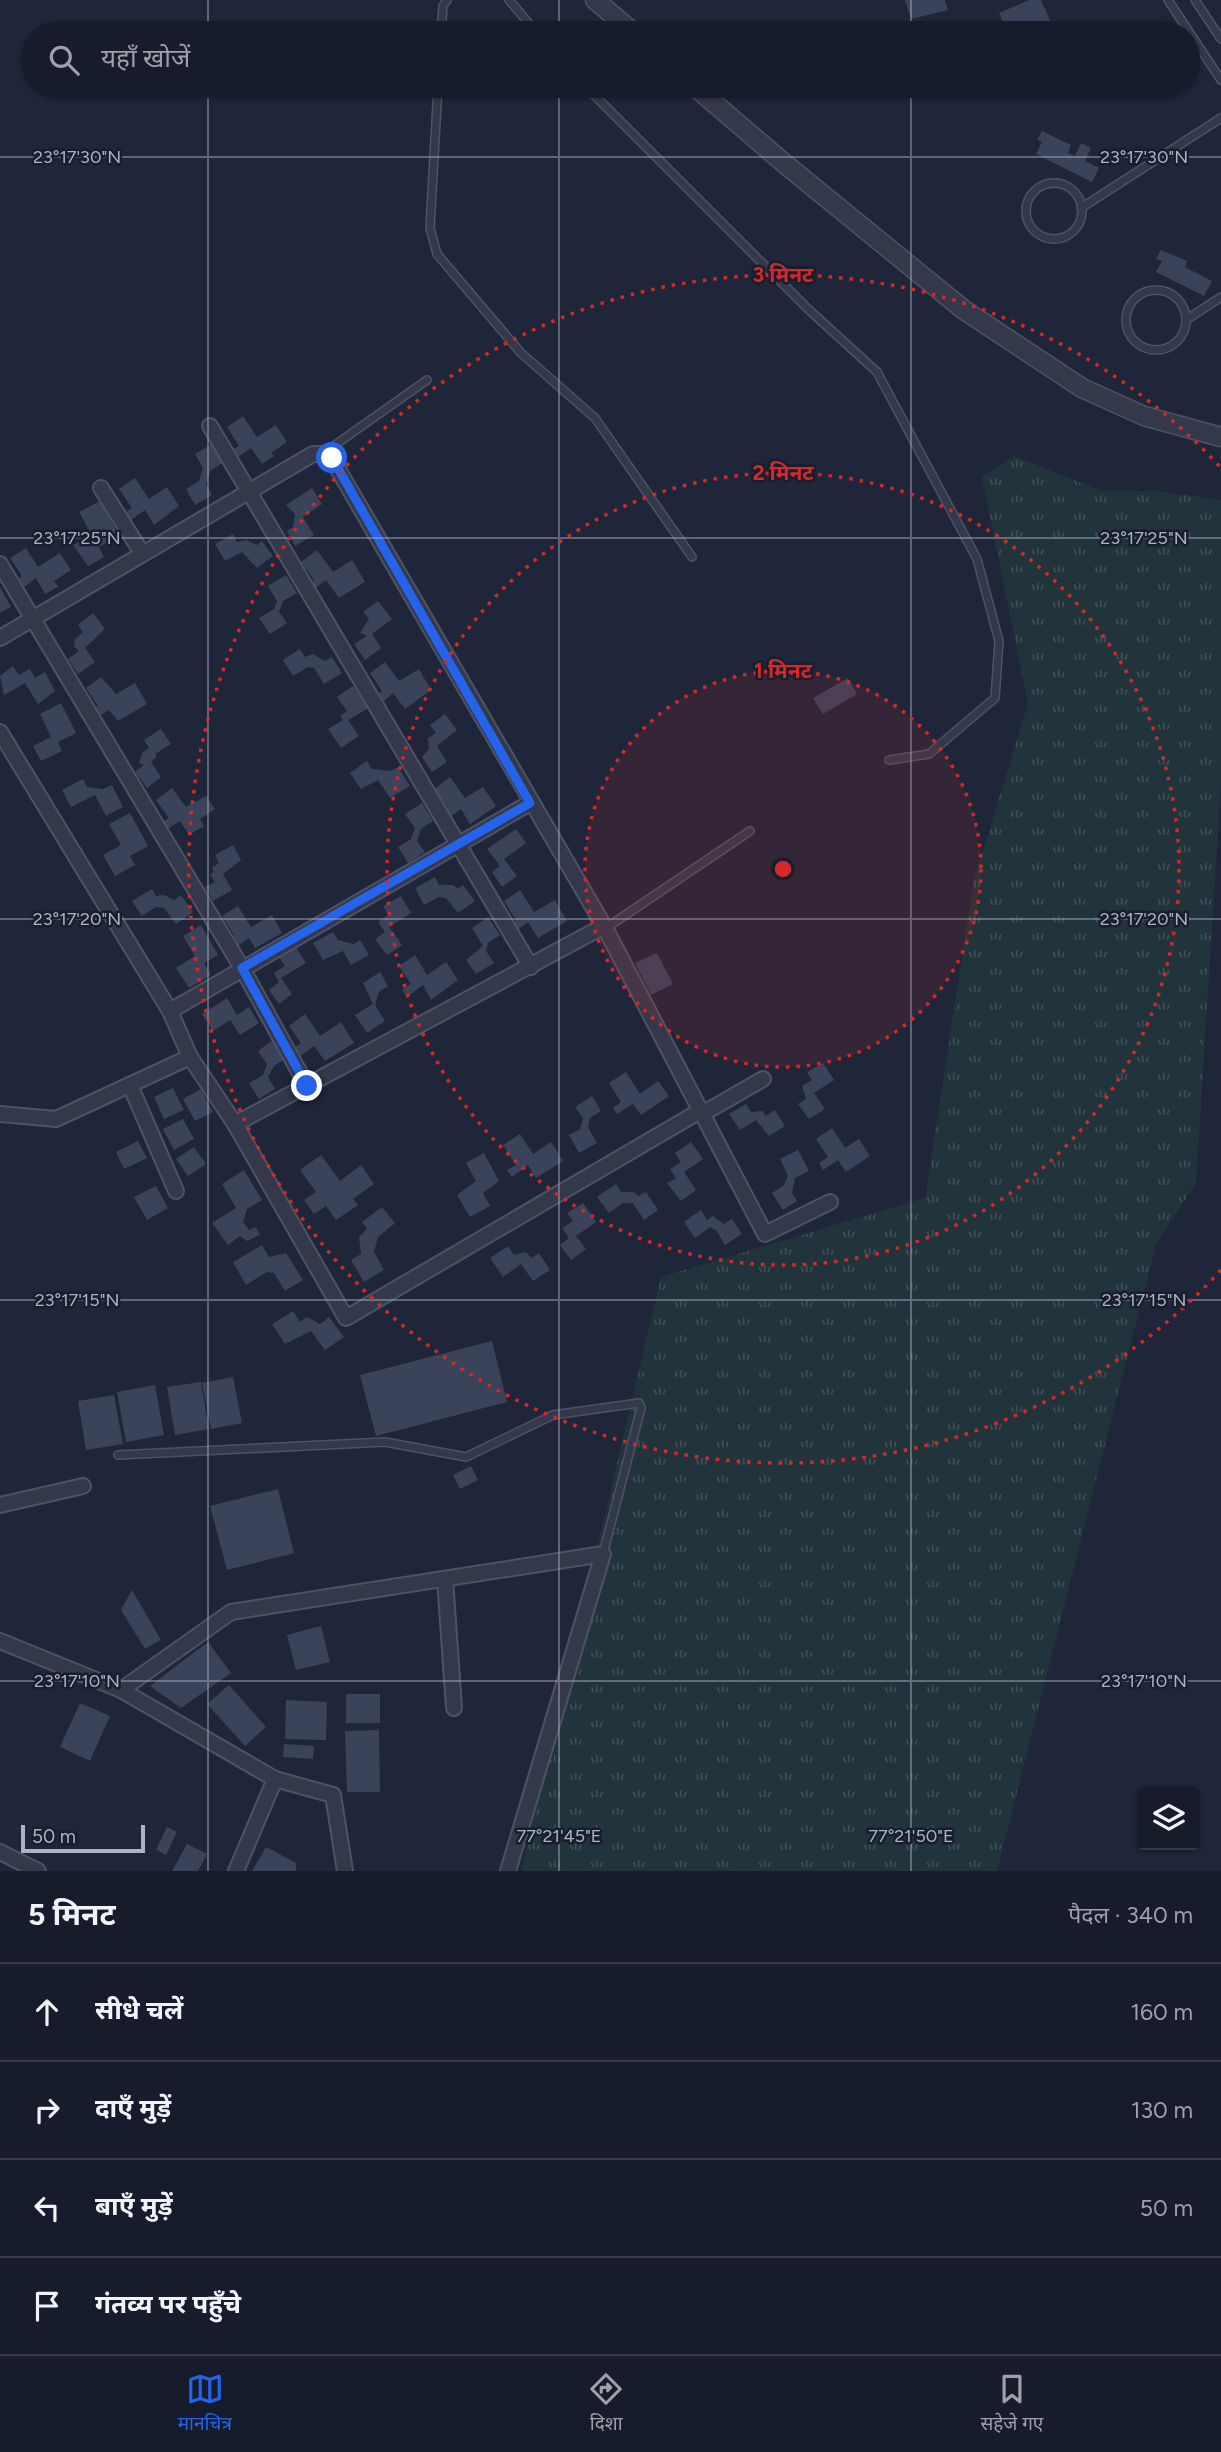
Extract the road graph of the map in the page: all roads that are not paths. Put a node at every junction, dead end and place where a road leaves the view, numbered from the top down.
1 (447, 0) edge
2 (509, 0) edge
3 (595, 0) edge
4 (1168, 0) edge
5 (1195, 0) edge
6 (442, 21) edge
7 (527, 21) edge
8 (620, 21) edge
9 (1182, 21) edge
10 (1221, 40) edge
11 (1200, 48) edge
12 (1221, 80) edge
13 (437, 98) edge
14 (597, 98) edge
15 (708, 98) edge
16 (1221, 118) edge
17 (1081, 208) junction
18 (1221, 297) edge
19 (1186, 320) junction
20 (427, 380) dead end
21 (210, 426) dead end
22 (1221, 437) edge
23 (324, 452) junction
24 (101, 488) dead end
25 (248, 491) junction
26 (142, 553) junction
27 (692, 557) dead end
28 (0, 564) edge
29 (31, 621) junction
30 (0, 638) edge
31 (0, 732) edge
32 (889, 760) dead end
33 (530, 803) junction
34 (750, 831) dead end
35 (458, 845) junction
36 (605, 928) junction
37 (242, 968) junction
38 (531, 968) junction
39 (170, 1011) junction
40 (190, 1057) junction
41 (763, 1079) dead end
42 (130, 1085) junction
43 (307, 1086) junction
44 (701, 1113) junction
45 (0, 1114) edge
46 (235, 1124) junction
47 (176, 1191) dead end
48 (830, 1202) dead end
49 (118, 1455) dead end
50 (83, 1486) dead end
51 (0, 1505) edge
52 (603, 1554) junction
53 (445, 1579) junction
54 (0, 1641) edge
55 (121, 1690) junction
56 (454, 1708) dead end
57 (275, 1779) junction
58 (6, 1861) edge
59 (38, 1871) edge
60 (236, 1871) edge
61 (345, 1871) edge
62 (508, 1871) edge

1 - 6 lane
2 - 7 lane
3 - 8 street
4 - 9 lane
5 - 10 lane
11 - 12 lane
13 - 27 lane
14 - 32 lane
15 - 22 street
16 - 17 lane
17 - 17 lane
18 - 19 lane
19 - 19 lane
20 - 23 lane
21 - 25 street
23 - 25 street
23 - 33 street
24 - 26 street
25 - 26 street
25 - 35 street
26 - 29 street
28 - 29 street
29 - 30 street
29 - 37 street
31 - 39 street
33 - 35 street
33 - 36 street
34 - 36 lane
35 - 37 street
35 - 38 street
36 - 38 street
36 - 44 street
37 - 39 street
37 - 43 street
38 - 43 street
39 - 40 street
40 - 42 street
40 - 46 street
41 - 44 street
42 - 45 street
42 - 47 street
43 - 46 street
44 - 46 street
44 - 48 street
49 - 52 lane
50 - 51 street
52 - 53 street
52 - 62 street
53 - 55 street
53 - 56 street
54 - 55 street
55 - 57 street
57 - 60 street
57 - 61 street
58 - 59 street

